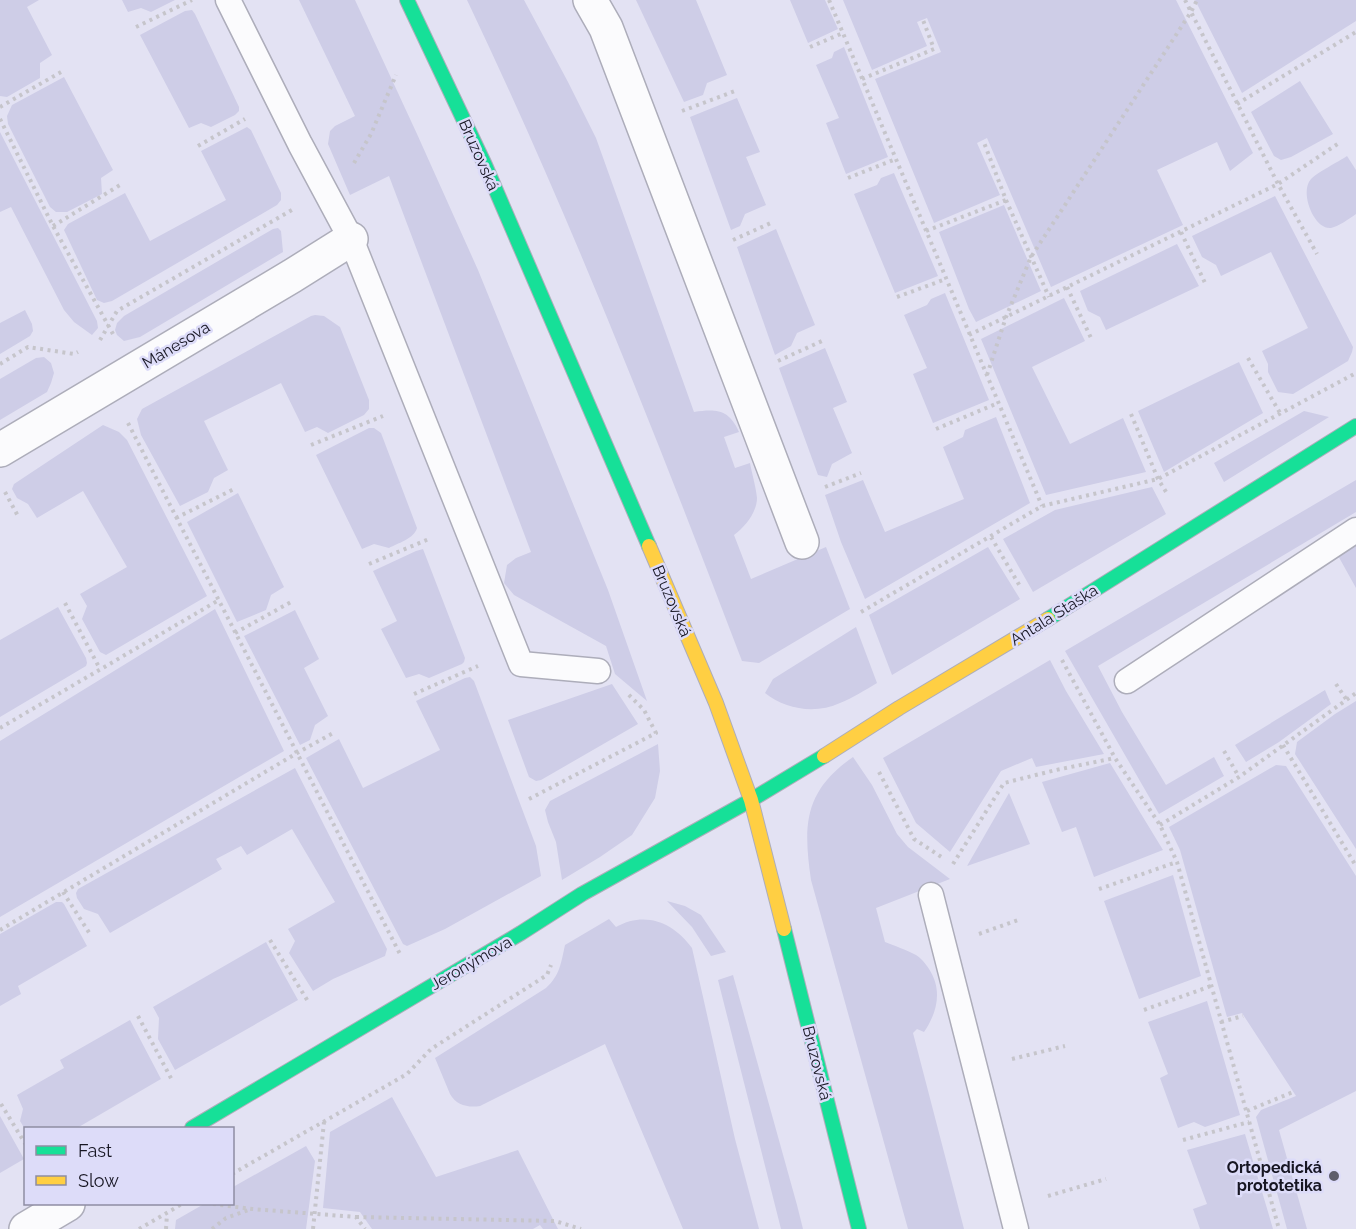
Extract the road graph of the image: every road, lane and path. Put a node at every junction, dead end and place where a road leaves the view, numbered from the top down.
1 (193, 0) edge
2 (228, 0) edge
3 (407, 0) edge
4 (590, 0) edge
5 (829, 0) edge
6 (1185, 0) edge
7 (1197, 0) edge
8 (1191, 12) junction
9 (923, 20) dead end
10 (418, 22) junction
11 (136, 27) dead end
12 (1356, 32) edge
13 (843, 33) junction
14 (810, 47) dead end
15 (61, 72) dead end
16 (862, 79) junction
17 (735, 91) dead end
18 (1237, 104) junction
19 (0, 107) edge
20 (681, 111) dead end
21 (254, 114) dead end
22 (0, 119) edge
23 (983, 140) dead end
24 (1339, 143) dead end
25 (198, 146) dead end
26 (896, 159) junction
27 (849, 178) dead end
28 (1278, 184) junction
29 (120, 185) dead end
30 (326, 192) junction
31 (1006, 200) junction
32 (773, 222) dead end
33 (53, 226) junction
34 (926, 231) junction
35 (1181, 232) junction
36 (351, 239) junction
37 (727, 243) dead end
38 (1317, 254) dead end
39 (1031, 257) junction
40 (946, 279) junction
41 (1205, 283) dead end
42 (1066, 287) junction
43 (897, 297) dead end
44 (1049, 297) junction
45 (1006, 317) junction
46 (108, 325) junction
47 (969, 335) junction
48 (1091, 338) dead end
49 (822, 341) dead end
50 (91, 345) dead end
51 (82, 349) dead end
52 (1248, 358) dead end
53 (0, 364) edge
54 (770, 364) dead end
55 (133, 370) junction
56 (1356, 373) edge
57 (987, 375) junction
58 (998, 403) junction
59 (1280, 412) junction
60 (1131, 414) dead end
61 (384, 415) dead end
62 (1356, 426) edge
63 (936, 429) dead end
64 (312, 445) dead end
65 (0, 450) edge
66 (861, 472) dead end
67 (1158, 479) junction
68 (0, 483) edge
69 (236, 488) dead end
70 (824, 488) dead end
71 (1042, 506) junction
72 (19, 518) dead end
73 (176, 518) junction
74 (1189, 530) junction
75 (1356, 531) edge
76 (991, 537) junction
77 (431, 538) dead end
78 (802, 542) dead end
79 (369, 564) dead end
80 (219, 600) junction
81 (291, 602) dead end
82 (65, 603) dead end
83 (861, 612) dead end
84 (1042, 623) junction
85 (235, 633) junction
86 (1059, 655) dead end
87 (478, 666) dead end
88 (100, 669) junction
89 (598, 671) joint
90 (1127, 681) dead end
91 (1336, 684) dead end
92 (1356, 693) edge
93 (414, 694) dead end
94 (1346, 699) junction
95 (0, 728) edge
96 (335, 732) dead end
97 (1283, 746) junction
98 (1224, 751) dead end
99 (297, 753) junction
100 (1115, 758) junction
101 (1239, 777) junction
102 (882, 778) dead end
103 (529, 799) dead end
104 (751, 801) junction
105 (1160, 825) junction
106 (943, 858) dead end
107 (1177, 862) junction
108 (953, 864) dead end
109 (1356, 866) edge
110 (1099, 889) dead end
111 (63, 892) junction
112 (931, 895) dead end
113 (1018, 920) dead end
114 (0, 930) edge
115 (90, 934) dead end
116 (972, 937) dead end
117 (270, 939) dead end
118 (403, 958) dead end
119 (554, 960) dead end
120 (1212, 986) junction
121 (309, 1003) dead end
122 (1144, 1010) dead end
123 (138, 1016) dead end
124 (1244, 1016) dead end
125 (1221, 1022) junction
126 (1065, 1046) dead end
127 (1012, 1059) dead end
128 (173, 1082) dead end
129 (1293, 1092) dead end
130 (1, 1104) edge
131 (1247, 1111) junction
132 (324, 1122) junction
133 (1250, 1122) junction
134 (194, 1127) edge
135 (1183, 1140) dead end
136 (24, 1142) edge
137 (234, 1173) edge
138 (1106, 1179) dead end
139 (1048, 1196) dead end
140 (65, 1205) edge
141 (179, 1205) edge
142 (226, 1205) edge
143 (252, 1209) junction
144 (167, 1213) junction
145 (314, 1214) junction
146 (356, 1217) junction
147 (26, 1229) edge
148 (139, 1229) edge
149 (166, 1229) edge
150 (212, 1229) edge
151 (313, 1229) edge
152 (364, 1229) edge
153 (581, 1229) edge
154 (859, 1229) edge
155 (1016, 1229) edge
156 (1279, 1229) edge

1 - 11 path
2 - 30 lane
3 - 10 street, Bruzovská
4 - 78 street
5 - 13 path
6 - 8 path
7 - 8 path
8 - 18 path
8 - 39 path
9 - 16 path
10 - 30 path
10 - 104 street, Bruzovská
12 - 18 path
13 - 14 path
13 - 16 path
15 - 19 path
16 - 26 path
17 - 20 path
18 - 28 path
21 - 25 path
22 - 33 path
23 - 31 path
24 - 28 path
26 - 27 path
26 - 34 path
28 - 35 path
28 - 38 path
29 - 33 path
30 - 36 lane
30 - 46 path
31 - 34 path
31 - 39 path
32 - 37 path
33 - 46 path
34 - 40 path
35 - 41 path
35 - 42 path
36 - 55 street, Mánesova
36 - 89 lane
39 - 44 path
39 - 45 path
40 - 43 path
40 - 47 path
42 - 44 path
42 - 48 path
44 - 45 path
45 - 47 path
45 - 57 path
46 - 50 path
46 - 55 path
47 - 57 path
49 - 54 path
51 - 53 path
52 - 59 path
55 - 65 street, Mánesova
55 - 73 path
56 - 59 path
57 - 58 path
58 - 63 path
58 - 71 path
59 - 67 path
60 - 67 path
61 - 64 path
62 - 74 street, Antala Staška
66 - 70 path
67 - 71 path
67 - 74 path
68 - 72 path
69 - 73 path
71 - 76 path
73 - 80 path
74 - 84 street, Antala Staška
75 - 90 lane
76 - 83 path
76 - 84 path
77 - 79 path
80 - 85 path
80 - 88 path
81 - 85 path
82 - 88 path
84 - 104 street, Antala Staška
85 - 99 path
86 - 100 path
87 - 93 path
88 - 95 path
89 - 103 path
91 - 94 path
92 - 94 path
94 - 97 path
96 - 99 path
97 - 101 path
97 - 109 path
98 - 101 path
99 - 111 path
99 - 118 path
100 - 105 path
100 - 108 path
101 - 105 path
102 - 106 path
104 - 134 street, Jeronýmova
104 - 154 street, Bruzovská
105 - 107 path
107 - 110 path
107 - 120 path
111 - 114 path
111 - 115 path
112 - 155 lane
113 - 116 path
117 - 121 path
119 - 132 path
120 - 122 path
120 - 125 path
123 - 128 path
124 - 125 path
125 - 131 path
126 - 127 path
129 - 131 path
130 - 136 path
131 - 133 path
132 - 137 path
132 - 145 path
133 - 135 path
133 - 156 path
138 - 139 path
140 - 147 street
141 - 144 path
142 - 143 path
143 - 145 path
143 - 150 path
144 - 148 path
144 - 149 path
145 - 146 path
145 - 151 path
146 - 152 path
146 - 153 path

